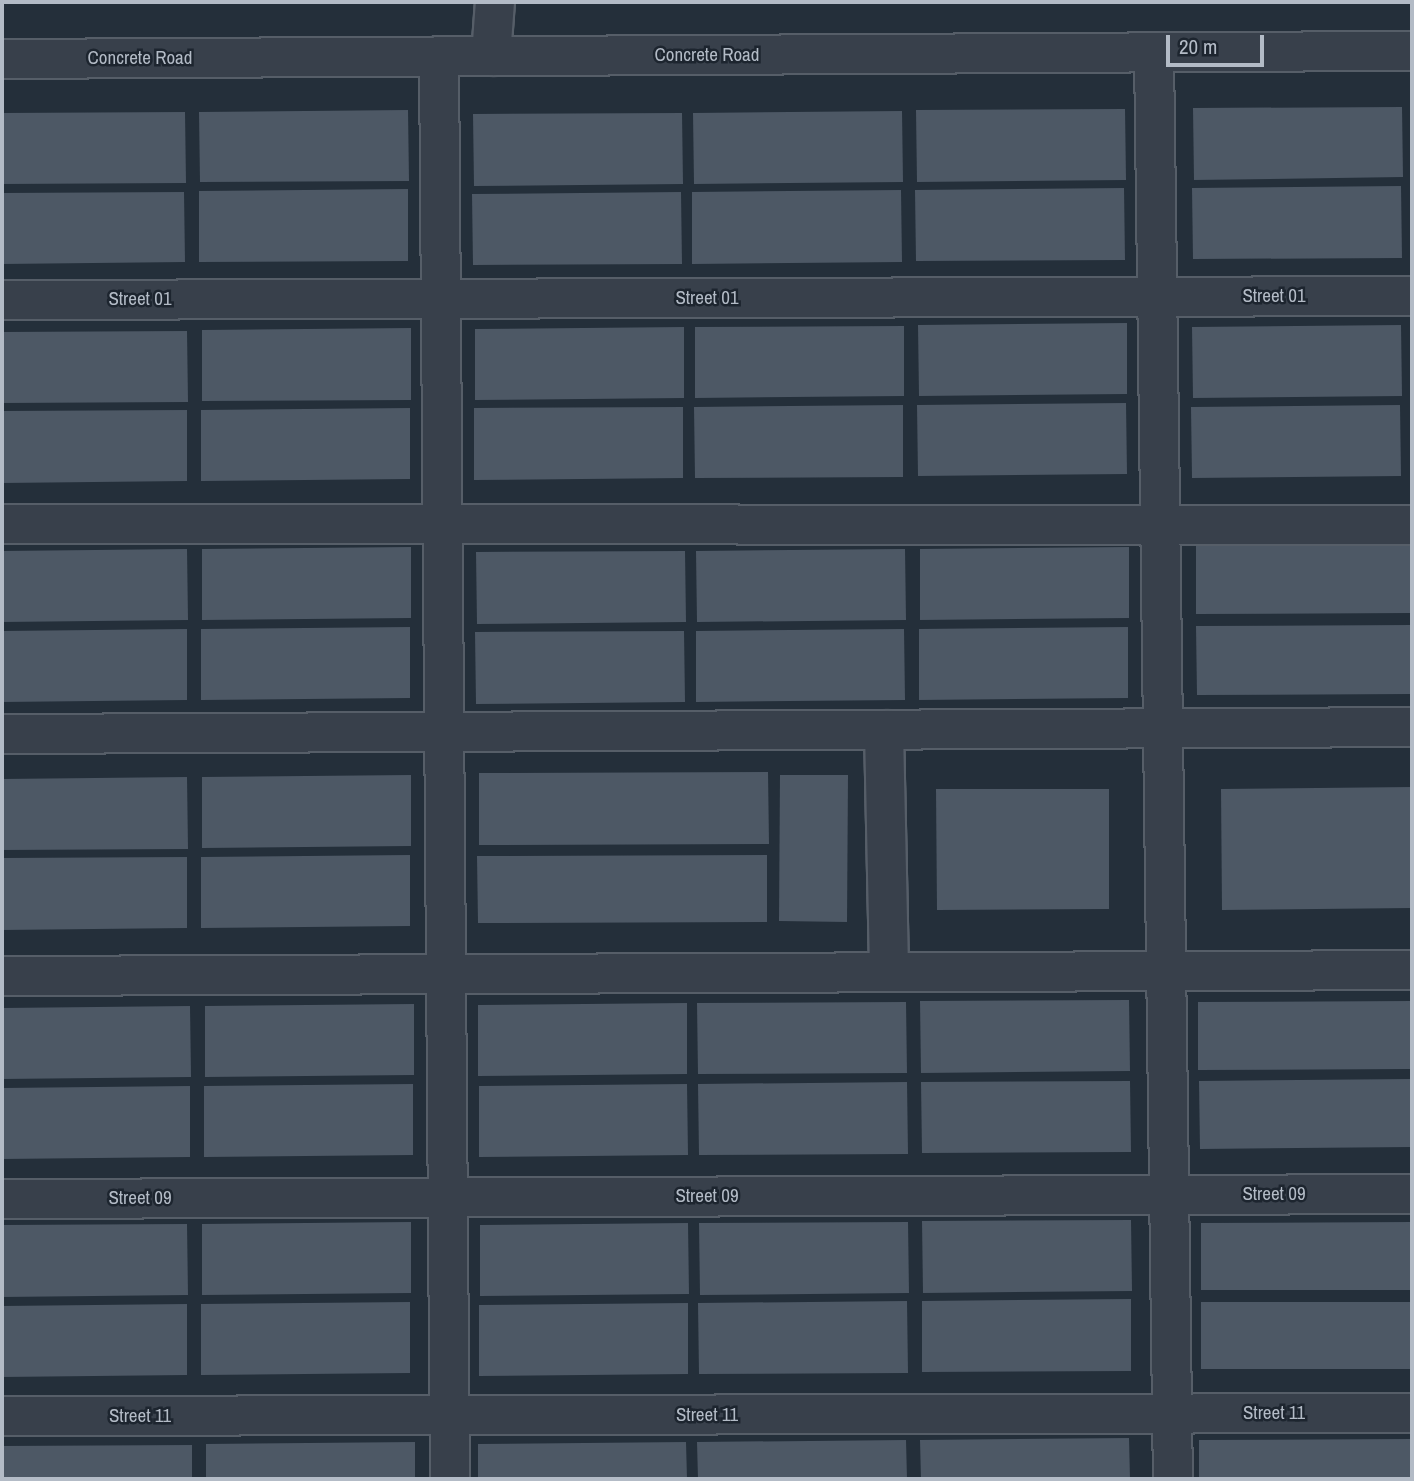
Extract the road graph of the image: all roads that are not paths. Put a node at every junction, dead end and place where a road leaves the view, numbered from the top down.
1 (495, 2) edge
2 (1412, 51) edge
3 (1154, 53) junction
4 (439, 57) junction
5 (491, 57) junction
6 (2, 59) edge
7 (1412, 296) edge
8 (1157, 297) junction
9 (441, 298) junction
10 (2, 300) edge
11 (2, 524) edge
12 (443, 524) junction
13 (1160, 524) junction
14 (1412, 525) edge
15 (1412, 727) edge
16 (1163, 729) junction
17 (884, 730) junction
18 (444, 732) junction
19 (2, 734) edge
20 (1412, 970) edge
21 (1166, 971) junction
22 (889, 972) junction
23 (446, 974) junction
24 (2, 976) edge
25 (1412, 1194) edge
26 (1168, 1195) junction
27 (447, 1197) junction
28 (2, 1199) edge
29 (1172, 1413) junction
30 (1412, 1413) edge
31 (449, 1415) junction
32 (2, 1416) edge
33 (450, 1479) edge
34 (1172, 1479) edge

1 - 5 street
2 - 3 street, Concrete Road
3 - 5 street, Concrete Road
3 - 8 street
4 - 5 street, Concrete Road
4 - 6 street, Concrete Road
4 - 9 street
7 - 8 street, Street 01
8 - 9 street, Street 01
8 - 13 street
9 - 10 street, Street 01
9 - 12 street
11 - 12 street
12 - 13 street
12 - 18 street
13 - 14 street
13 - 16 street
15 - 16 street
16 - 17 street
16 - 21 street
17 - 18 street
17 - 22 street
18 - 19 street
18 - 23 street
20 - 21 street
21 - 22 street
21 - 26 street
22 - 23 street
23 - 24 street
23 - 27 street
25 - 26 street, Street 09
26 - 27 street, Street 09
26 - 29 street
27 - 28 street, Street 09
27 - 31 street
29 - 30 street, Street 11
29 - 31 street, Street 11
29 - 34 street
31 - 32 street, Street 11
31 - 33 street

